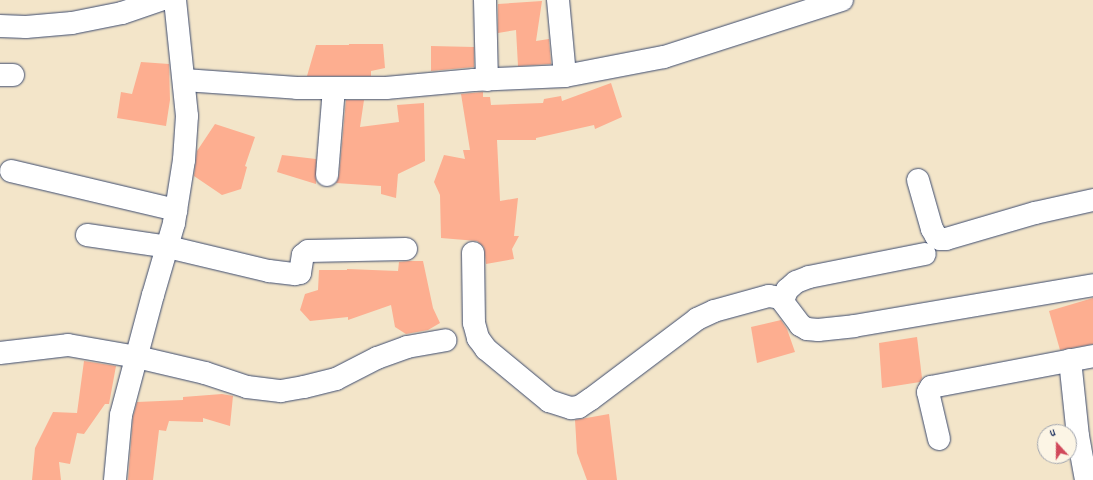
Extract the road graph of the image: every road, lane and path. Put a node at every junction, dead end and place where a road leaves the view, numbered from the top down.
1 (160, 0) edge
2 (175, 0) edge
3 (484, 0) edge
4 (558, 0) edge
5 (842, 0) edge
6 (0, 26) edge
7 (565, 76) junction
8 (184, 80) junction
9 (487, 80) junction
10 (334, 88) junction
11 (11, 171) dead end
12 (327, 175) dead end
13 (918, 180) dead end
14 (1093, 200) edge
15 (176, 210) junction
16 (86, 235) dead end
17 (168, 247) junction
18 (406, 249) dead end
19 (473, 253) dead end
20 (925, 254) dead end
21 (1093, 285) edge
22 (783, 302) junction
23 (445, 340) dead end
24 (0, 353) edge
25 (137, 356) junction
26 (1093, 356) edge
27 (1070, 360) junction
28 (939, 439) dead end
29 (115, 480) edge
30 (1086, 480) edge

1 - 6 street
2 - 8 street
3 - 9 street
4 - 7 street
5 - 7 street
7 - 9 street
8 - 10 street
8 - 15 street
9 - 10 street
10 - 12 street
11 - 15 street
13 - 14 street
15 - 17 street
16 - 17 street
17 - 18 street
17 - 25 street
19 - 22 street
20 - 22 street
21 - 22 street
23 - 25 street
24 - 25 street
25 - 29 street
26 - 27 street
27 - 28 street
27 - 30 street

